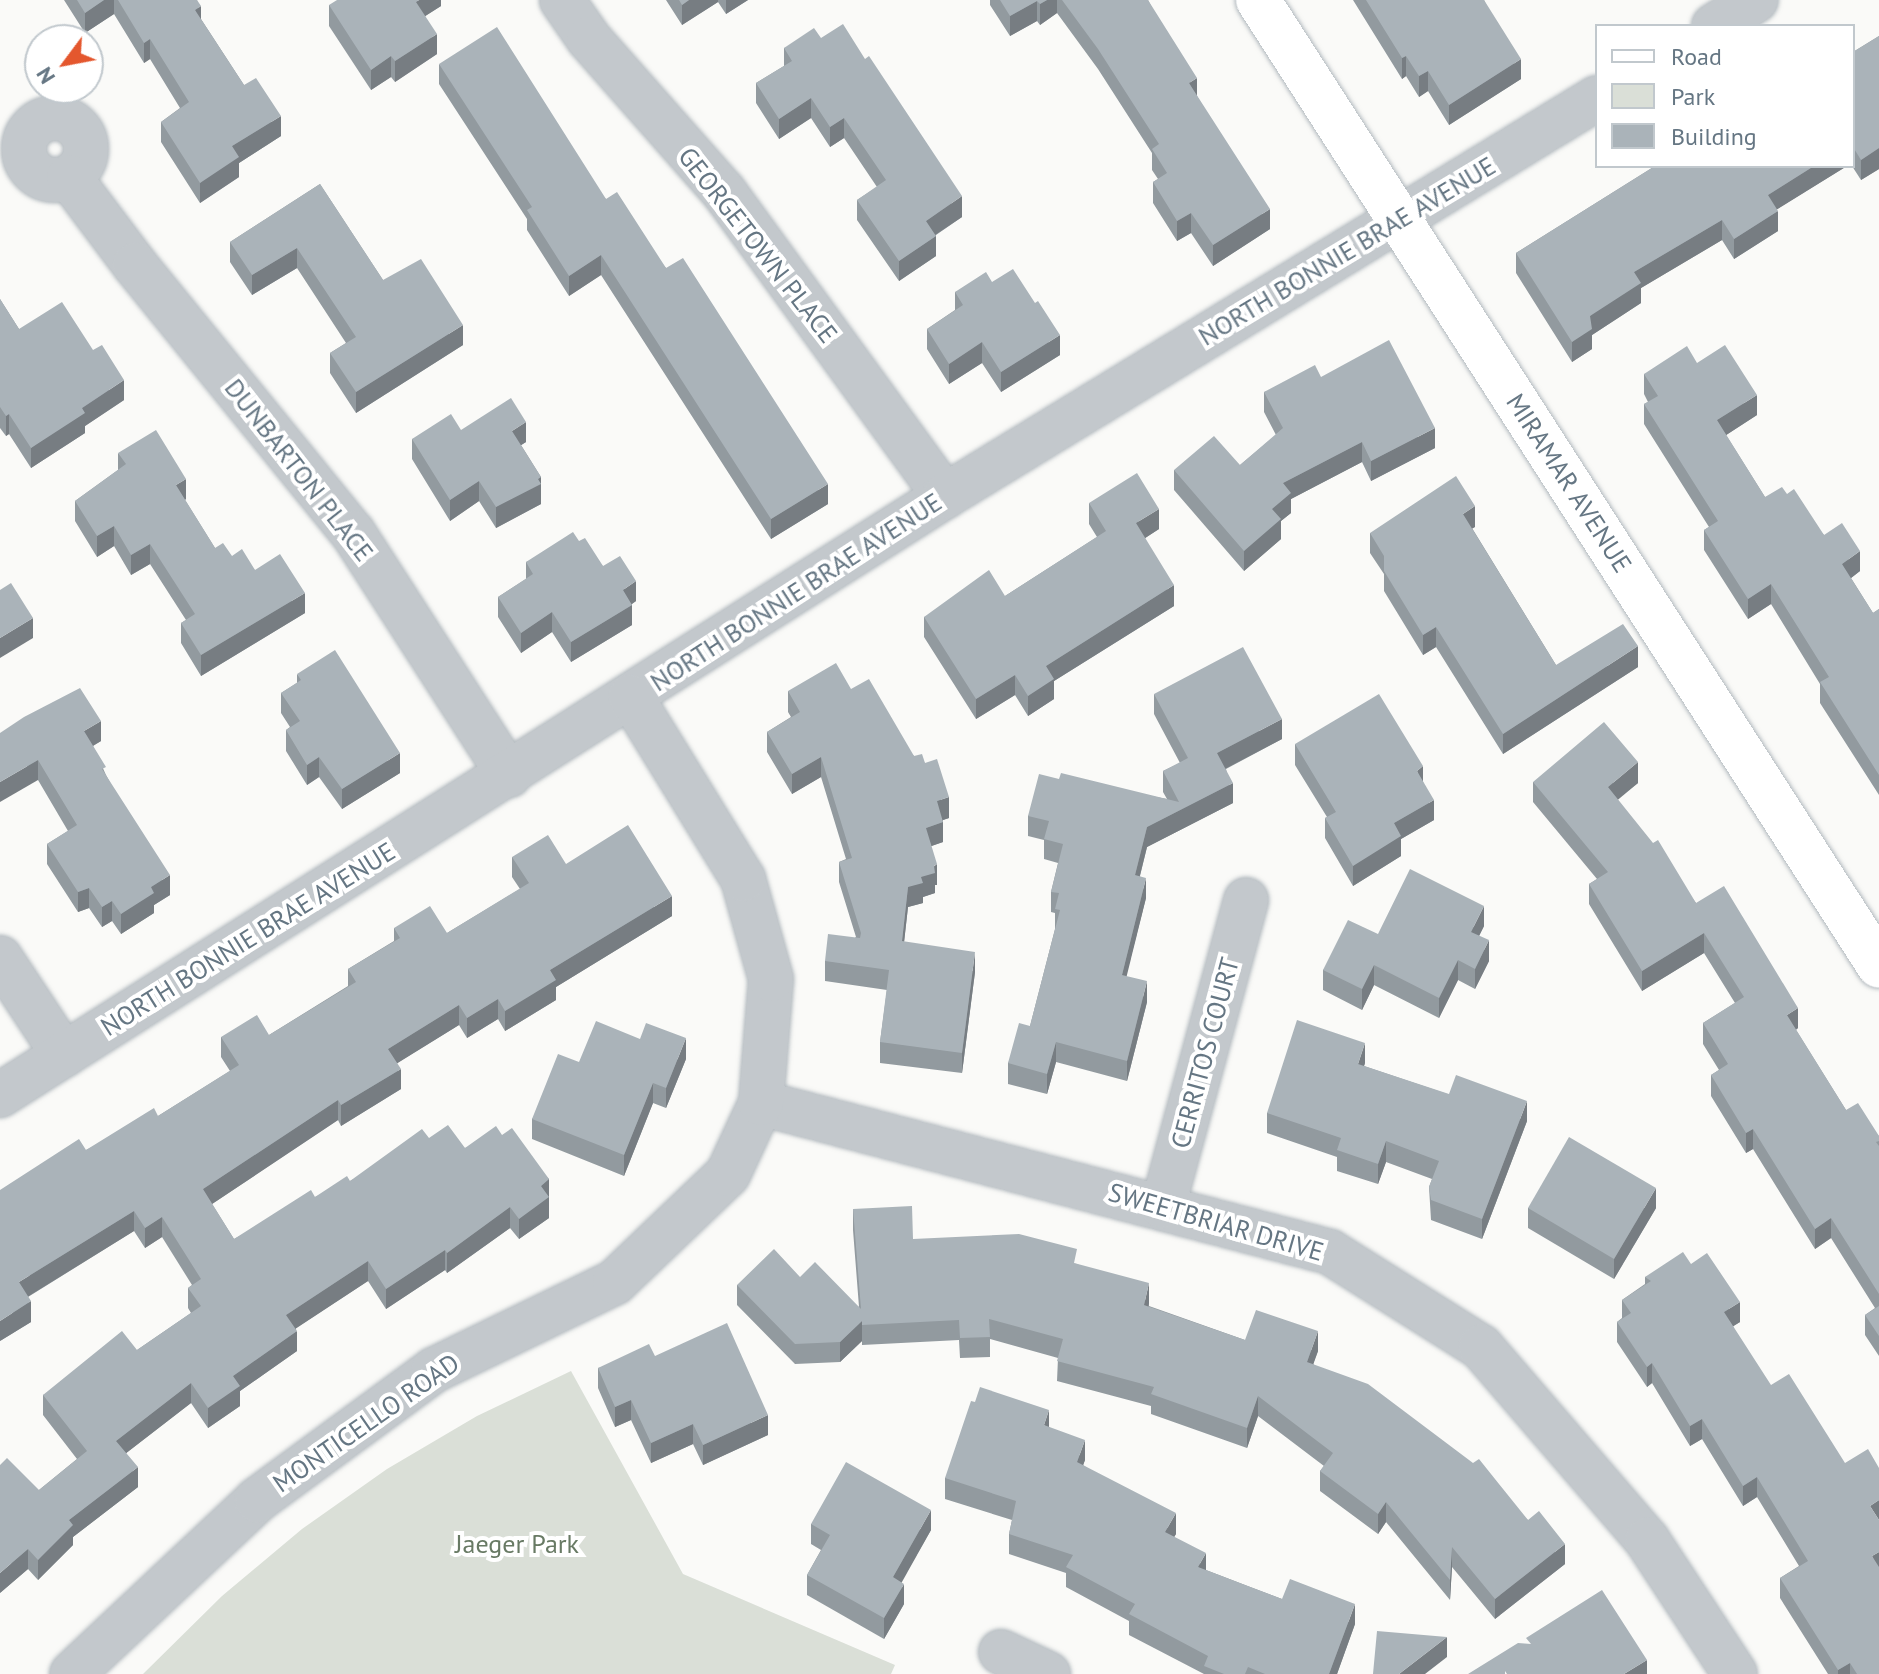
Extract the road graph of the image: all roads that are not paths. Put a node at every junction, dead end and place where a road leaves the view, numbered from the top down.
1 (562, 0) edge
2 (1258, 0) edge
3 (1756, 0) edge
4 (1717, 24) edge
5 (1595, 99) edge
6 (69, 177) dead end
7 (1400, 219) junction
8 (945, 496) junction
9 (631, 697) junction
10 (509, 775) junction
11 (1246, 900) dead end
12 (0, 958) edge
13 (1879, 966) edge
14 (64, 1055) junction
15 (0, 1095) edge
16 (761, 1103) junction
17 (1163, 1206) junction
18 (1001, 1652) dead end
19 (72, 1674) edge
20 (1048, 1674) edge
21 (1735, 1674) edge

1 - 8 street, GEORGETOWN PLACE
2 - 7 street, MIRAMAR AVENUE
3 - 4 street
5 - 7 street, NORTH BONNIE BRAE AVENUE
6 - 10 street, DUNBARTON PLACE
7 - 8 street, NORTH BONNIE BRAE AVENUE
7 - 13 street, MIRAMAR AVENUE
8 - 9 street, NORTH BONNIE BRAE AVENUE
9 - 10 street, NORTH BONNIE BRAE AVENUE
9 - 16 street, MONTICELLO ROAD
10 - 14 street, NORTH BONNIE BRAE AVENUE
11 - 17 street, CERRITOS COURT
12 - 14 street
14 - 15 street, NORTH BONNIE BRAE AVENUE
16 - 17 street, SWEETBRIAR DRIVE
16 - 19 street, MONTICELLO ROAD
17 - 21 street, SWEETBRIAR DRIVE
18 - 20 street

